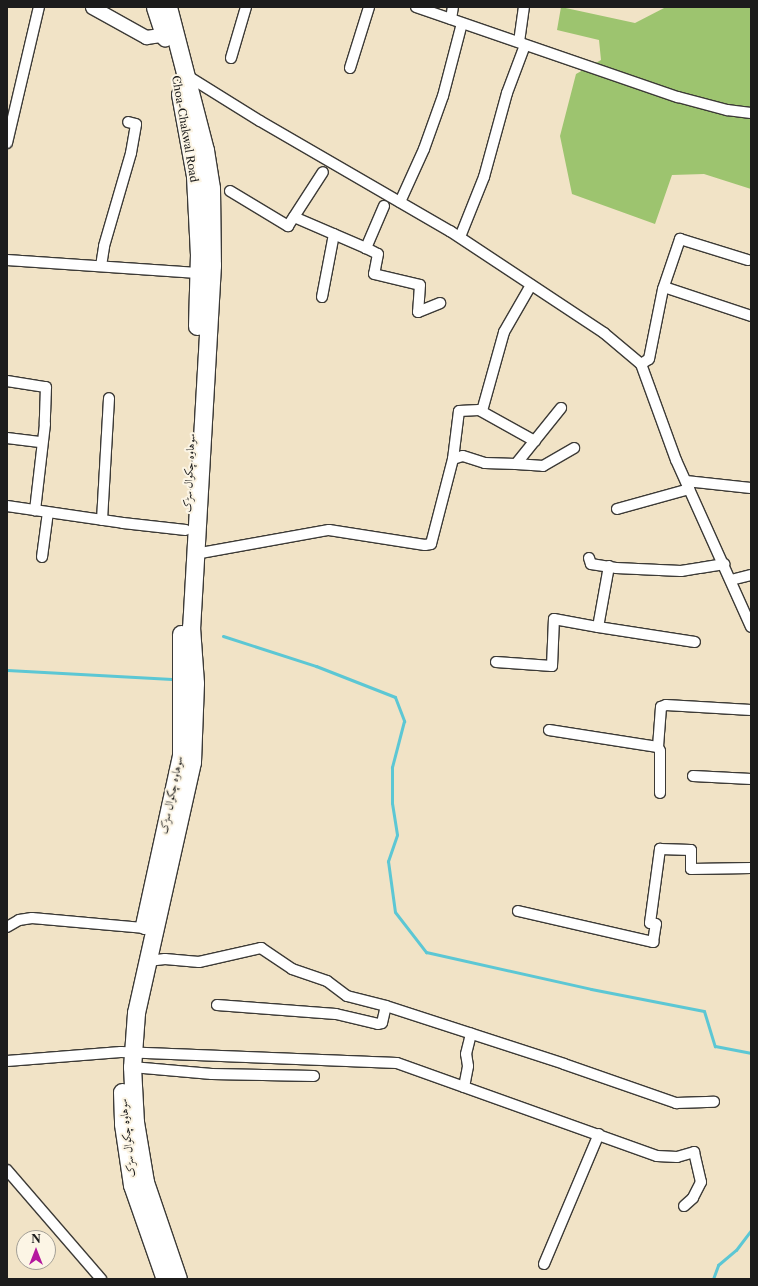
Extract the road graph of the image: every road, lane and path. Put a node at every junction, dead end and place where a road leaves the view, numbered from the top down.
1 (39, 7) edge
2 (92, 7) edge
3 (155, 7) edge
4 (168, 7) edge
5 (246, 7) edge
6 (369, 7) edge
7 (416, 7) edge
8 (453, 7) edge
9 (524, 7) edge
10 (451, 19) junction
11 (462, 23) junction
12 (169, 34) junction
13 (522, 44) junction
14 (231, 58) dead end
15 (350, 68) dead end
16 (186, 76) junction
17 (751, 113) edge
18 (128, 122) dead end
19 (7, 143) edge
20 (323, 172) dead end
21 (230, 191) dead end
22 (400, 202) junction
23 (384, 206) dead end
24 (294, 217) junction
25 (334, 234) junction
26 (460, 237) junction
27 (366, 248) junction
28 (199, 254) joint
29 (7, 260) edge
30 (748, 260) dead end
31 (101, 266) junction
32 (198, 273) junction
33 (531, 285) junction
34 (664, 287) junction
35 (322, 297) dead end
36 (440, 303) dead end
37 (751, 316) edge
38 (641, 364) junction
39 (7, 381) edge
40 (109, 398) dead end
41 (561, 408) dead end
42 (482, 411) junction
43 (7, 438) edge
44 (535, 441) junction
45 (42, 442) junction
46 (574, 448) dead end
47 (453, 459) junction
48 (516, 464) junction
49 (688, 485) junction
50 (751, 488) edge
51 (7, 506) edge
52 (617, 509) dead end
53 (35, 510) junction
54 (48, 512) junction
55 (102, 520) junction
56 (186, 530) junction
57 (195, 554) junction
58 (42, 557) dead end
59 (589, 558) dead end
60 (724, 564) junction
61 (609, 566) junction
62 (751, 575) edge
63 (731, 580) junction
64 (598, 627) junction
65 (751, 627) edge
66 (695, 642) dead end
67 (496, 662) dead end
68 (751, 710) edge
69 (549, 730) dead end
70 (658, 747) junction
71 (693, 776) dead end
72 (751, 779) edge
73 (660, 793) dead end
74 (751, 868) edge
75 (518, 911) dead end
76 (7, 927) edge
77 (143, 928) junction
78 (148, 961) junction
79 (217, 1005) dead end
80 (386, 1006) junction
81 (471, 1034) junction
82 (129, 1057) junction
83 (7, 1061) edge
84 (314, 1076) dead end
85 (464, 1087) junction
86 (714, 1102) dead end
87 (599, 1134) junction
88 (7, 1170) edge
89 (684, 1206) dead end
90 (544, 1264) dead end
91 (101, 1279) edge
92 (165, 1279) edge
93 (178, 1279) edge

1 - 19 street
2 - 12 street
3 - 12 highway, Choa-Chakwal Road
4 - 12 highway
5 - 14 street
6 - 15 street
7 - 10 street
8 - 10 street
9 - 13 street
10 - 11 street
11 - 13 street
11 - 22 street
12 - 16 highway
12 - 28 highway, Choa-Chakwal Road
13 - 17 street
13 - 26 street
16 - 22 street
16 - 57 highway
18 - 31 street
20 - 24 street
21 - 24 street
22 - 26 street
23 - 27 street
24 - 25 street
25 - 27 street
25 - 35 street
26 - 33 street
27 - 36 street
28 - 32 highway, سوہاوہ چکوال سڑک
29 - 31 street
30 - 34 street
31 - 32 street
32 - 56 highway, سوہاوہ چکوال سڑک
33 - 38 street
33 - 42 street
34 - 37 street
34 - 38 street
38 - 49 street
39 - 45 street
40 - 55 street
41 - 44 street
42 - 44 street
42 - 47 street
43 - 45 street
44 - 48 street
45 - 53 street
46 - 48 street
47 - 48 street
47 - 57 street
49 - 50 street
49 - 52 street
49 - 60 street
51 - 53 street
53 - 54 street
54 - 55 street
54 - 58 street
55 - 56 street
56 - 77 highway, سوہاوہ چکوال سڑک
57 - 78 highway
59 - 61 street
60 - 61 street
60 - 63 street
61 - 64 street
62 - 63 street
63 - 65 street
64 - 66 street
64 - 67 street
68 - 70 street
69 - 70 street
70 - 73 street
71 - 72 street
74 - 75 street
76 - 77 street
77 - 82 highway, سوہاوہ چکوال سڑک
78 - 80 street
78 - 82 highway
79 - 80 street
80 - 81 street
81 - 85 street
81 - 86 street
82 - 83 street
82 - 84 street
82 - 85 street
82 - 92 highway, سوہاوہ چکوال سڑک
82 - 93 highway
85 - 87 street
87 - 89 street
87 - 90 street
88 - 91 street

